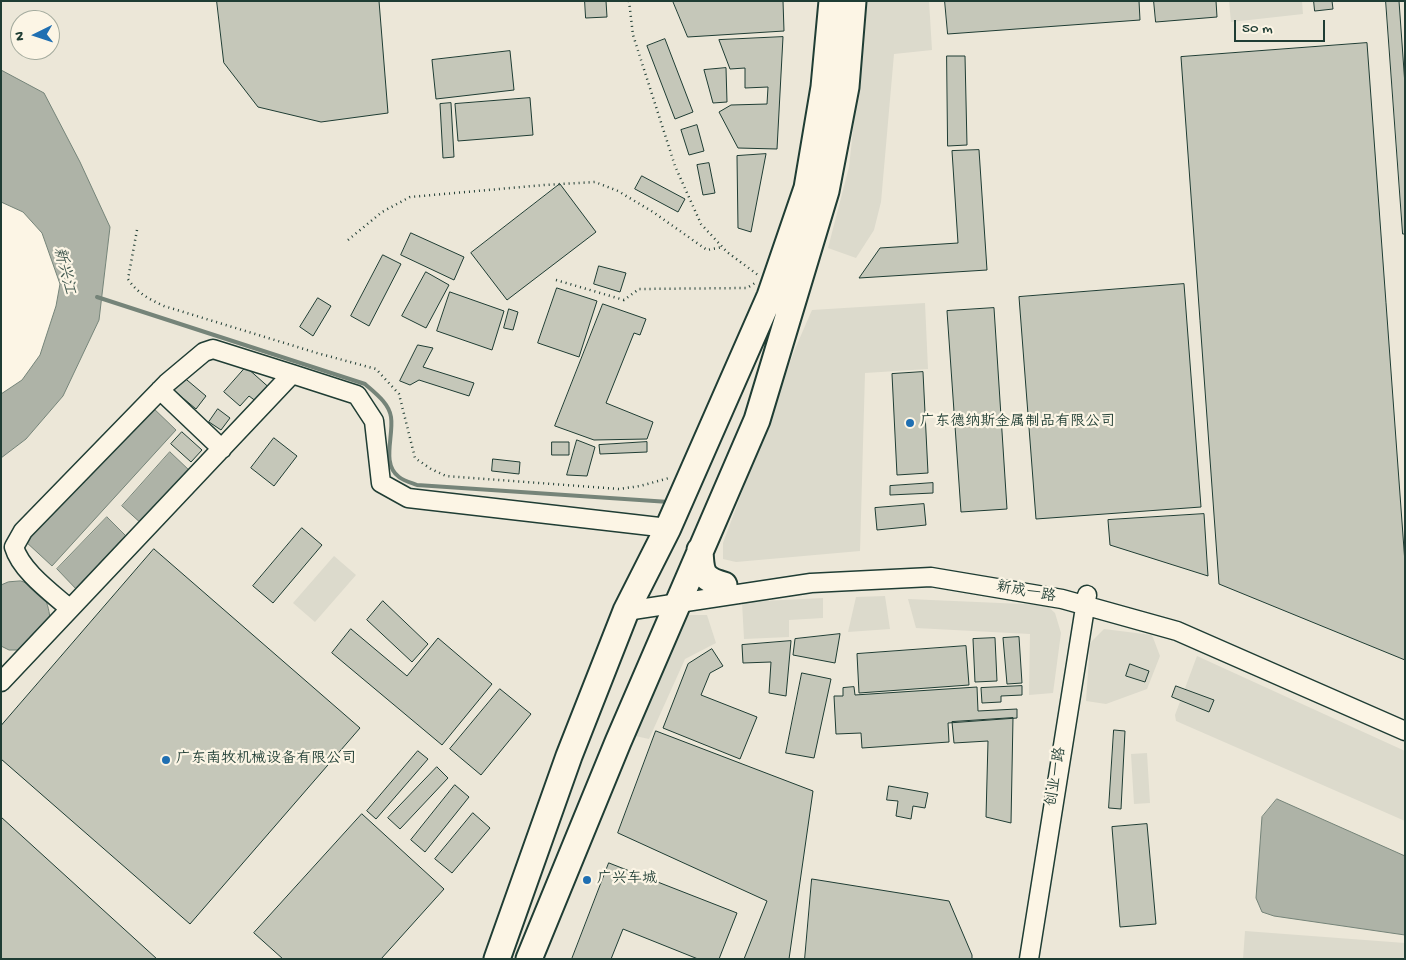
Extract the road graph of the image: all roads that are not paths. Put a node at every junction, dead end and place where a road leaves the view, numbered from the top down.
1 (832, 1) edge
2 (852, 1) edge
3 (292, 374) junction
4 (160, 390) junction
5 (222, 449) junction
6 (668, 528) junction
7 (700, 550) junction
8 (724, 584) junction
9 (680, 597) junction
10 (1046, 597) junction
11 (1086, 600) junction
12 (629, 605) junction
13 (70, 609) junction
14 (1123, 616) junction
15 (1080, 634) junction
16 (1, 682) edge
17 (1405, 719) edge
18 (1405, 731) edge
19 (497, 959) edge
20 (529, 959) edge
21 (1029, 959) edge

1 - 6 highway
2 - 7 highway
3 - 4 street
3 - 5 street
3 - 6 street
4 - 5 street
4 - 13 street
5 - 13 street
6 - 12 highway
7 - 8 highway
7 - 9 highway
8 - 9 street, 新成一路
8 - 11 street, 新成一路
9 - 10 street, 新成一路
9 - 12 street, 新成一路
9 - 20 highway
10 - 11 street, 新成一路
10 - 15 street
11 - 14 street, 新成一路
11 - 15 street, 创业一路
11 - 17 street, 新成一路
12 - 19 highway
13 - 16 street
14 - 15 street
14 - 18 street, 新成一路
15 - 21 street, 创业一路

